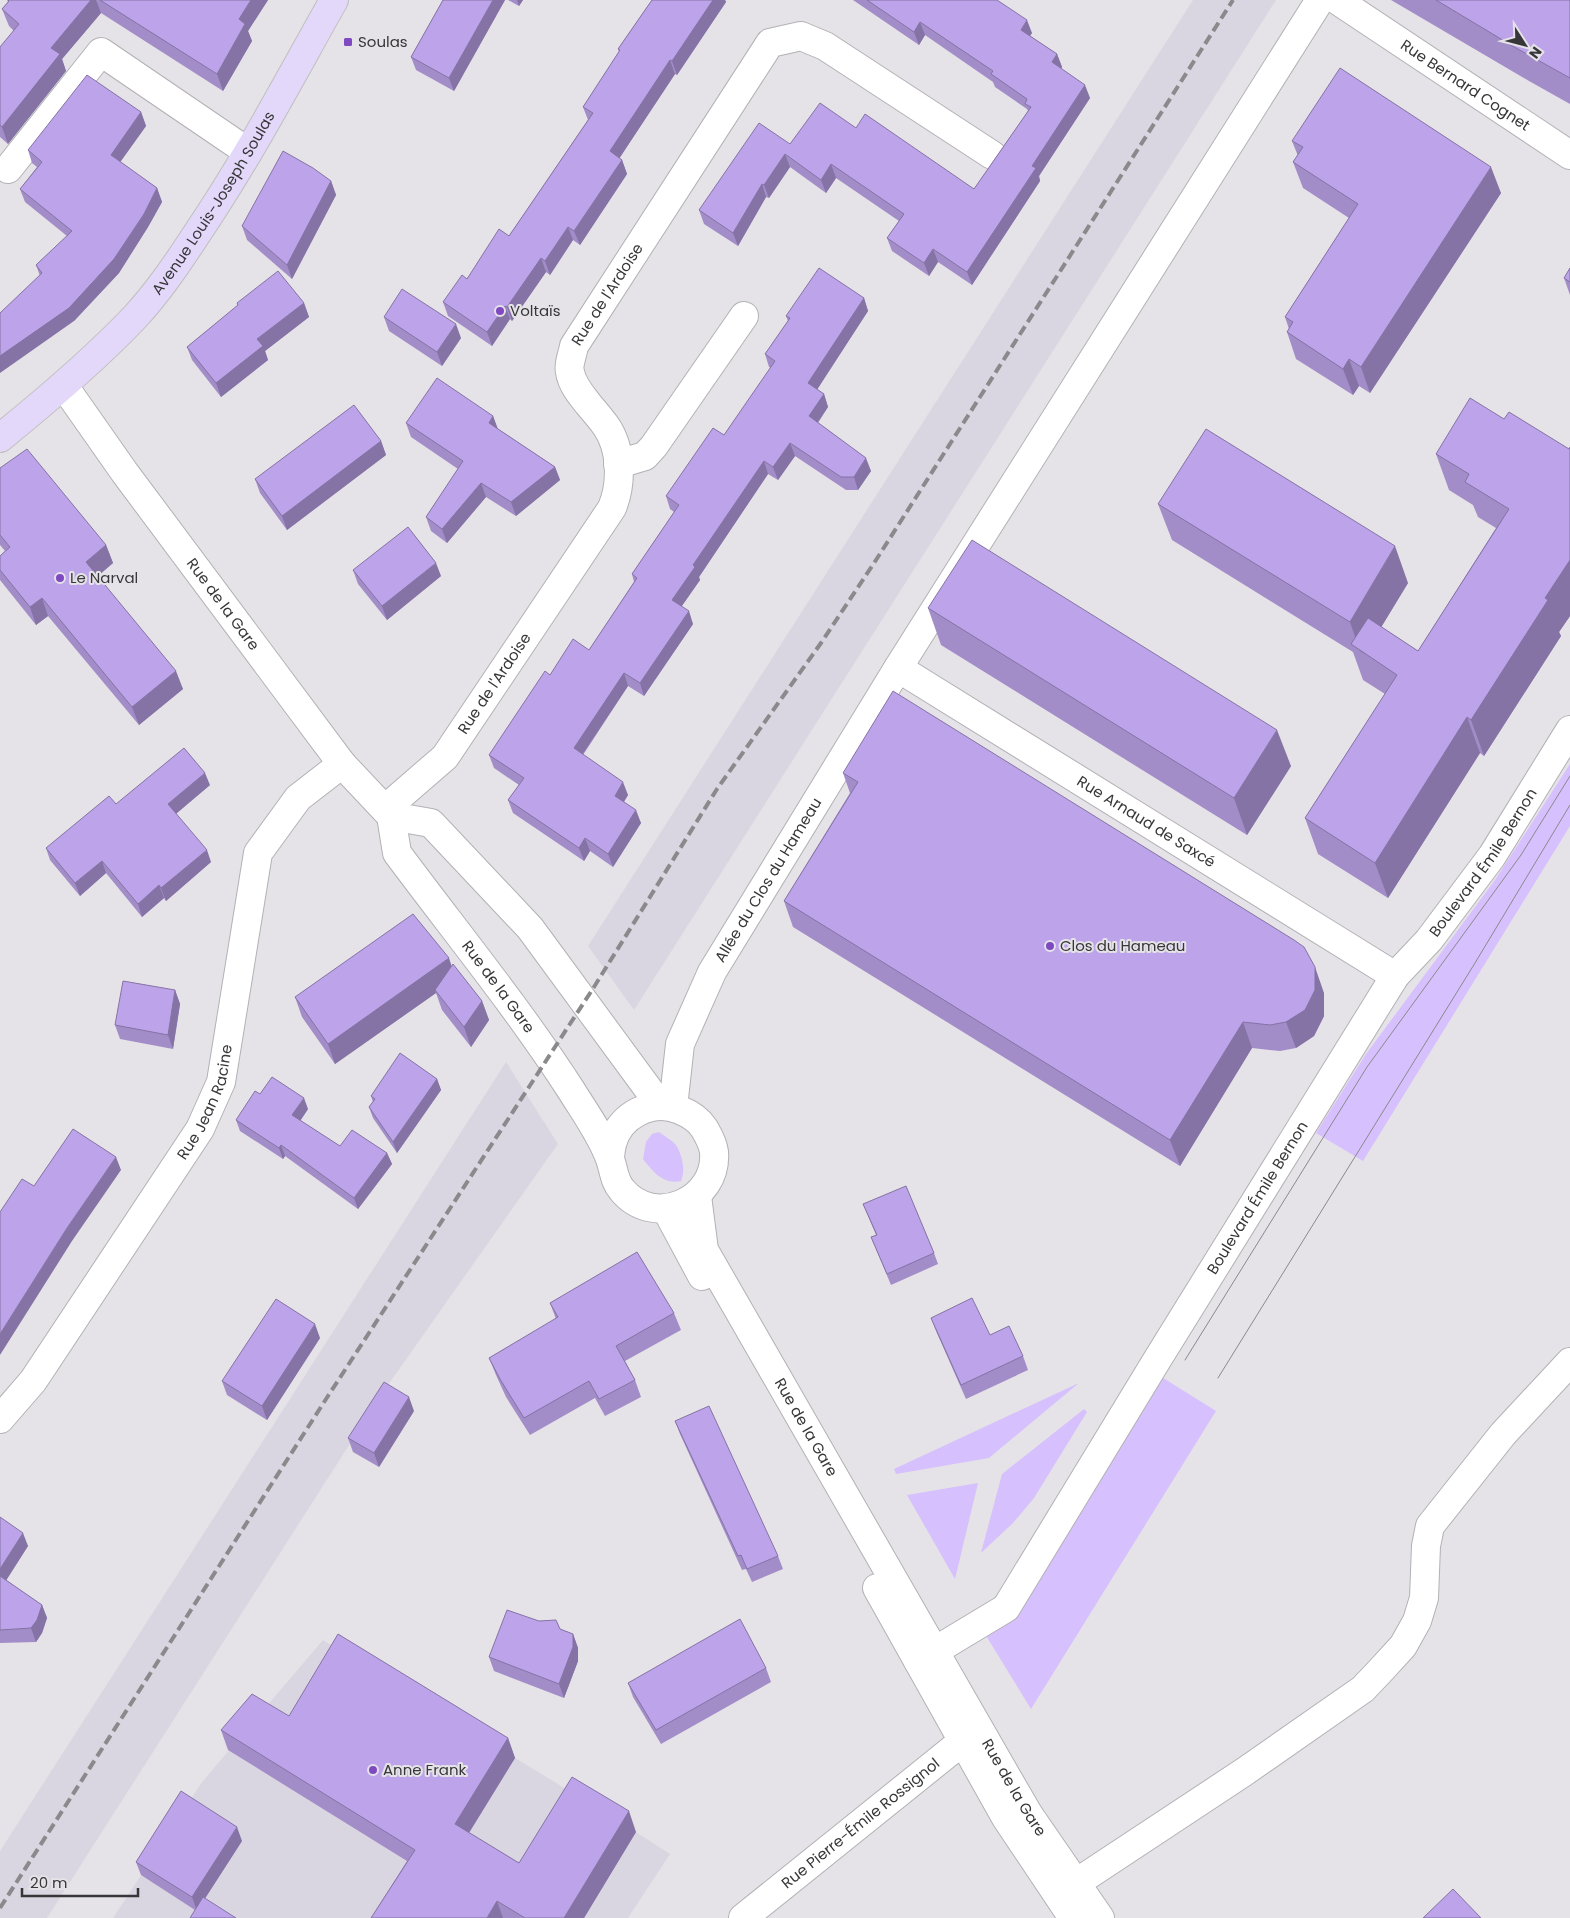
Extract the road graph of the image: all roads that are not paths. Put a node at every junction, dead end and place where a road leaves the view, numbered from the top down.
1 (334, 0) edge
2 (1320, 0) edge
3 (1337, 0) edge
4 (248, 152) junction
5 (992, 155) dead end
6 (1570, 155) edge
7 (8, 169) dead end
8 (744, 316) dead end
9 (64, 386) junction
10 (0, 438) edge
11 (618, 464) junction
12 (898, 668) junction
13 (1570, 730) edge
14 (342, 764) junction
15 (388, 812) junction
16 (1395, 976) junction
17 (667, 1106) junction
18 (610, 1159) junction
19 (697, 1196) junction
20 (666, 1209) junction
21 (1570, 1362) edge
22 (0, 1419) edge
23 (927, 1656) junction
24 (972, 1736) junction
25 (1076, 1883) junction
26 (743, 1918) edge
27 (1073, 1918) edge
28 (1100, 1918) edge

1 - 4 main road, Avenue Louis-Joseph Soulas
2 - 12 street, Allée du Clos du Hameau
3 - 6 street, Rue Bernard Cognet
4 - 7 street
4 - 9 main road, Avenue Louis-Joseph Soulas
5 - 11 street, Rue de l'Ardoise
8 - 11 street
9 - 10 main road, Avenue Louis-Joseph Soulas
9 - 14 street, Rue de la Gare
11 - 15 street, Rue de l'Ardoise
12 - 16 street, Rue Arnaud de Saxcé
12 - 17 street, Allée du Clos du Hameau
13 - 16 street, Boulevard Émile Bernon
14 - 15 street, Rue de la Gare
14 - 22 street, Rue Jean Racine
15 - 17 street
15 - 18 street, Rue de la Gare
16 - 23 street, Boulevard Émile Bernon
17 - 18 street
17 - 19 street
18 - 20 street, Rue de la Gare
19 - 20 street
19 - 23 street, Rue de la Gare
20 - 23 street, Rue de la Gare
21 - 25 street
23 - 24 street, Rue de la Gare
24 - 25 street, Rue de la Gare
24 - 26 street, Rue Pierre-Émile Rossignol
24 - 27 street, Rue de la Gare
25 - 28 street, Rue de la Gare

